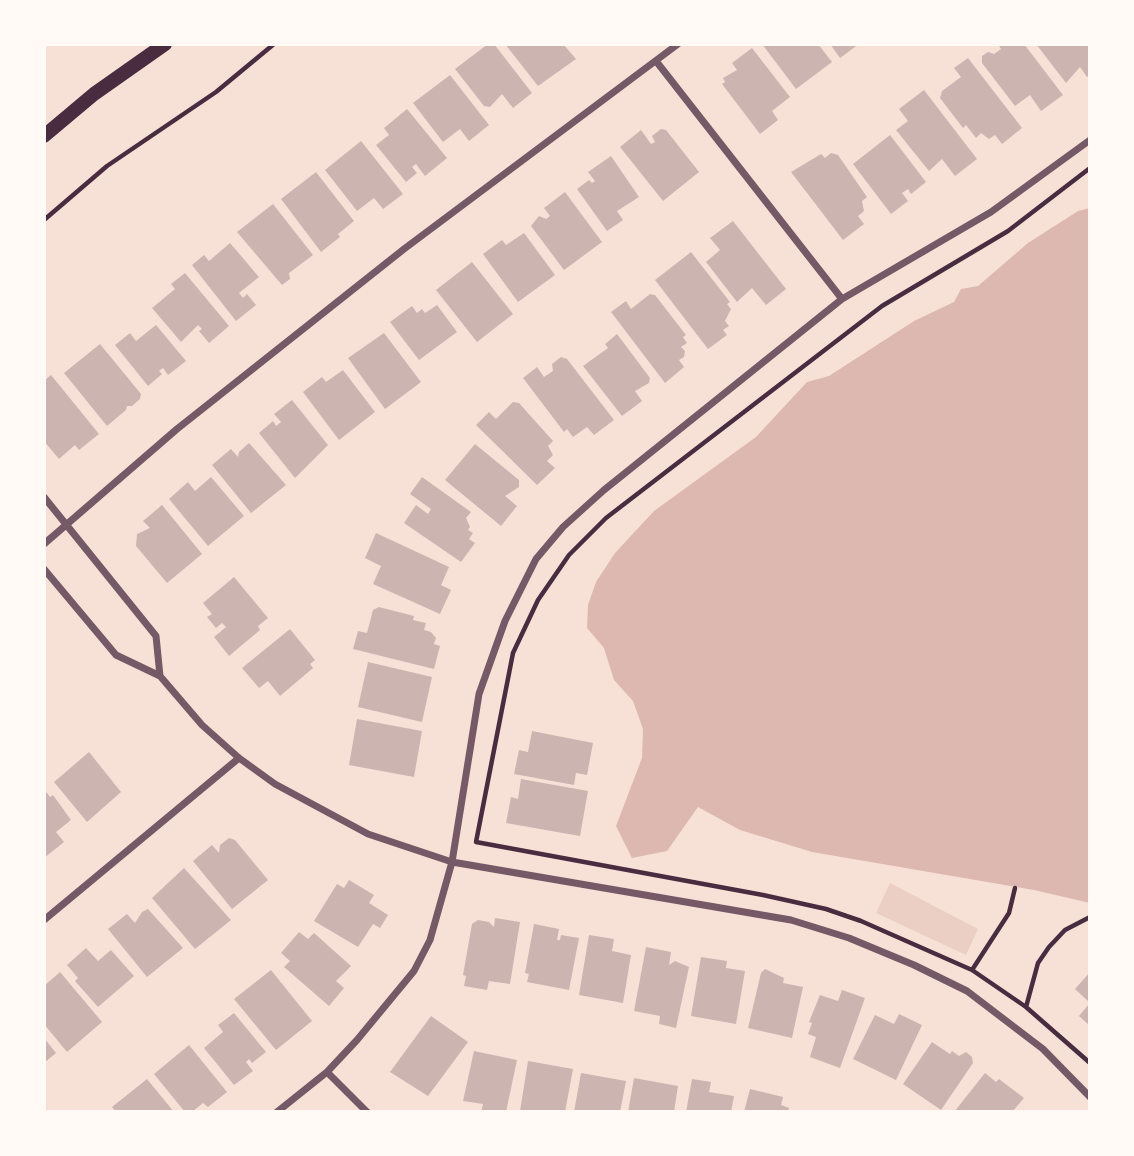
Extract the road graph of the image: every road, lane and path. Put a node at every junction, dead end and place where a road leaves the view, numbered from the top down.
1 (165, 44) edge
2 (274, 44) edge
3 (678, 44) edge
4 (656, 61) junction
5 (44, 136) edge
6 (1090, 140) edge
7 (1090, 168) edge
8 (44, 220) edge
9 (842, 299) junction
10 (44, 497) edge
11 (67, 525) junction
12 (44, 544) edge
13 (44, 569) edge
14 (160, 676) junction
15 (239, 758) junction
16 (476, 842) dead end
17 (452, 862) junction
18 (1014, 888) dead end
19 (1090, 917) edge
20 (44, 920) edge
21 (972, 970) dead end
22 (1026, 1007) dead end
23 (327, 1072) junction
24 (1090, 1097) edge
25 (277, 1112) edge
26 (367, 1112) edge

1 - 5 main road
2 - 8 path
3 - 4 street
4 - 9 street
4 - 11 street
6 - 9 street
7 - 16 path
9 - 17 street
10 - 11 street
11 - 12 street
11 - 14 street
13 - 14 street
14 - 15 street
15 - 17 street
15 - 20 street
17 - 23 street
17 - 24 street
18 - 21 path
19 - 22 path
23 - 25 street
23 - 26 street

